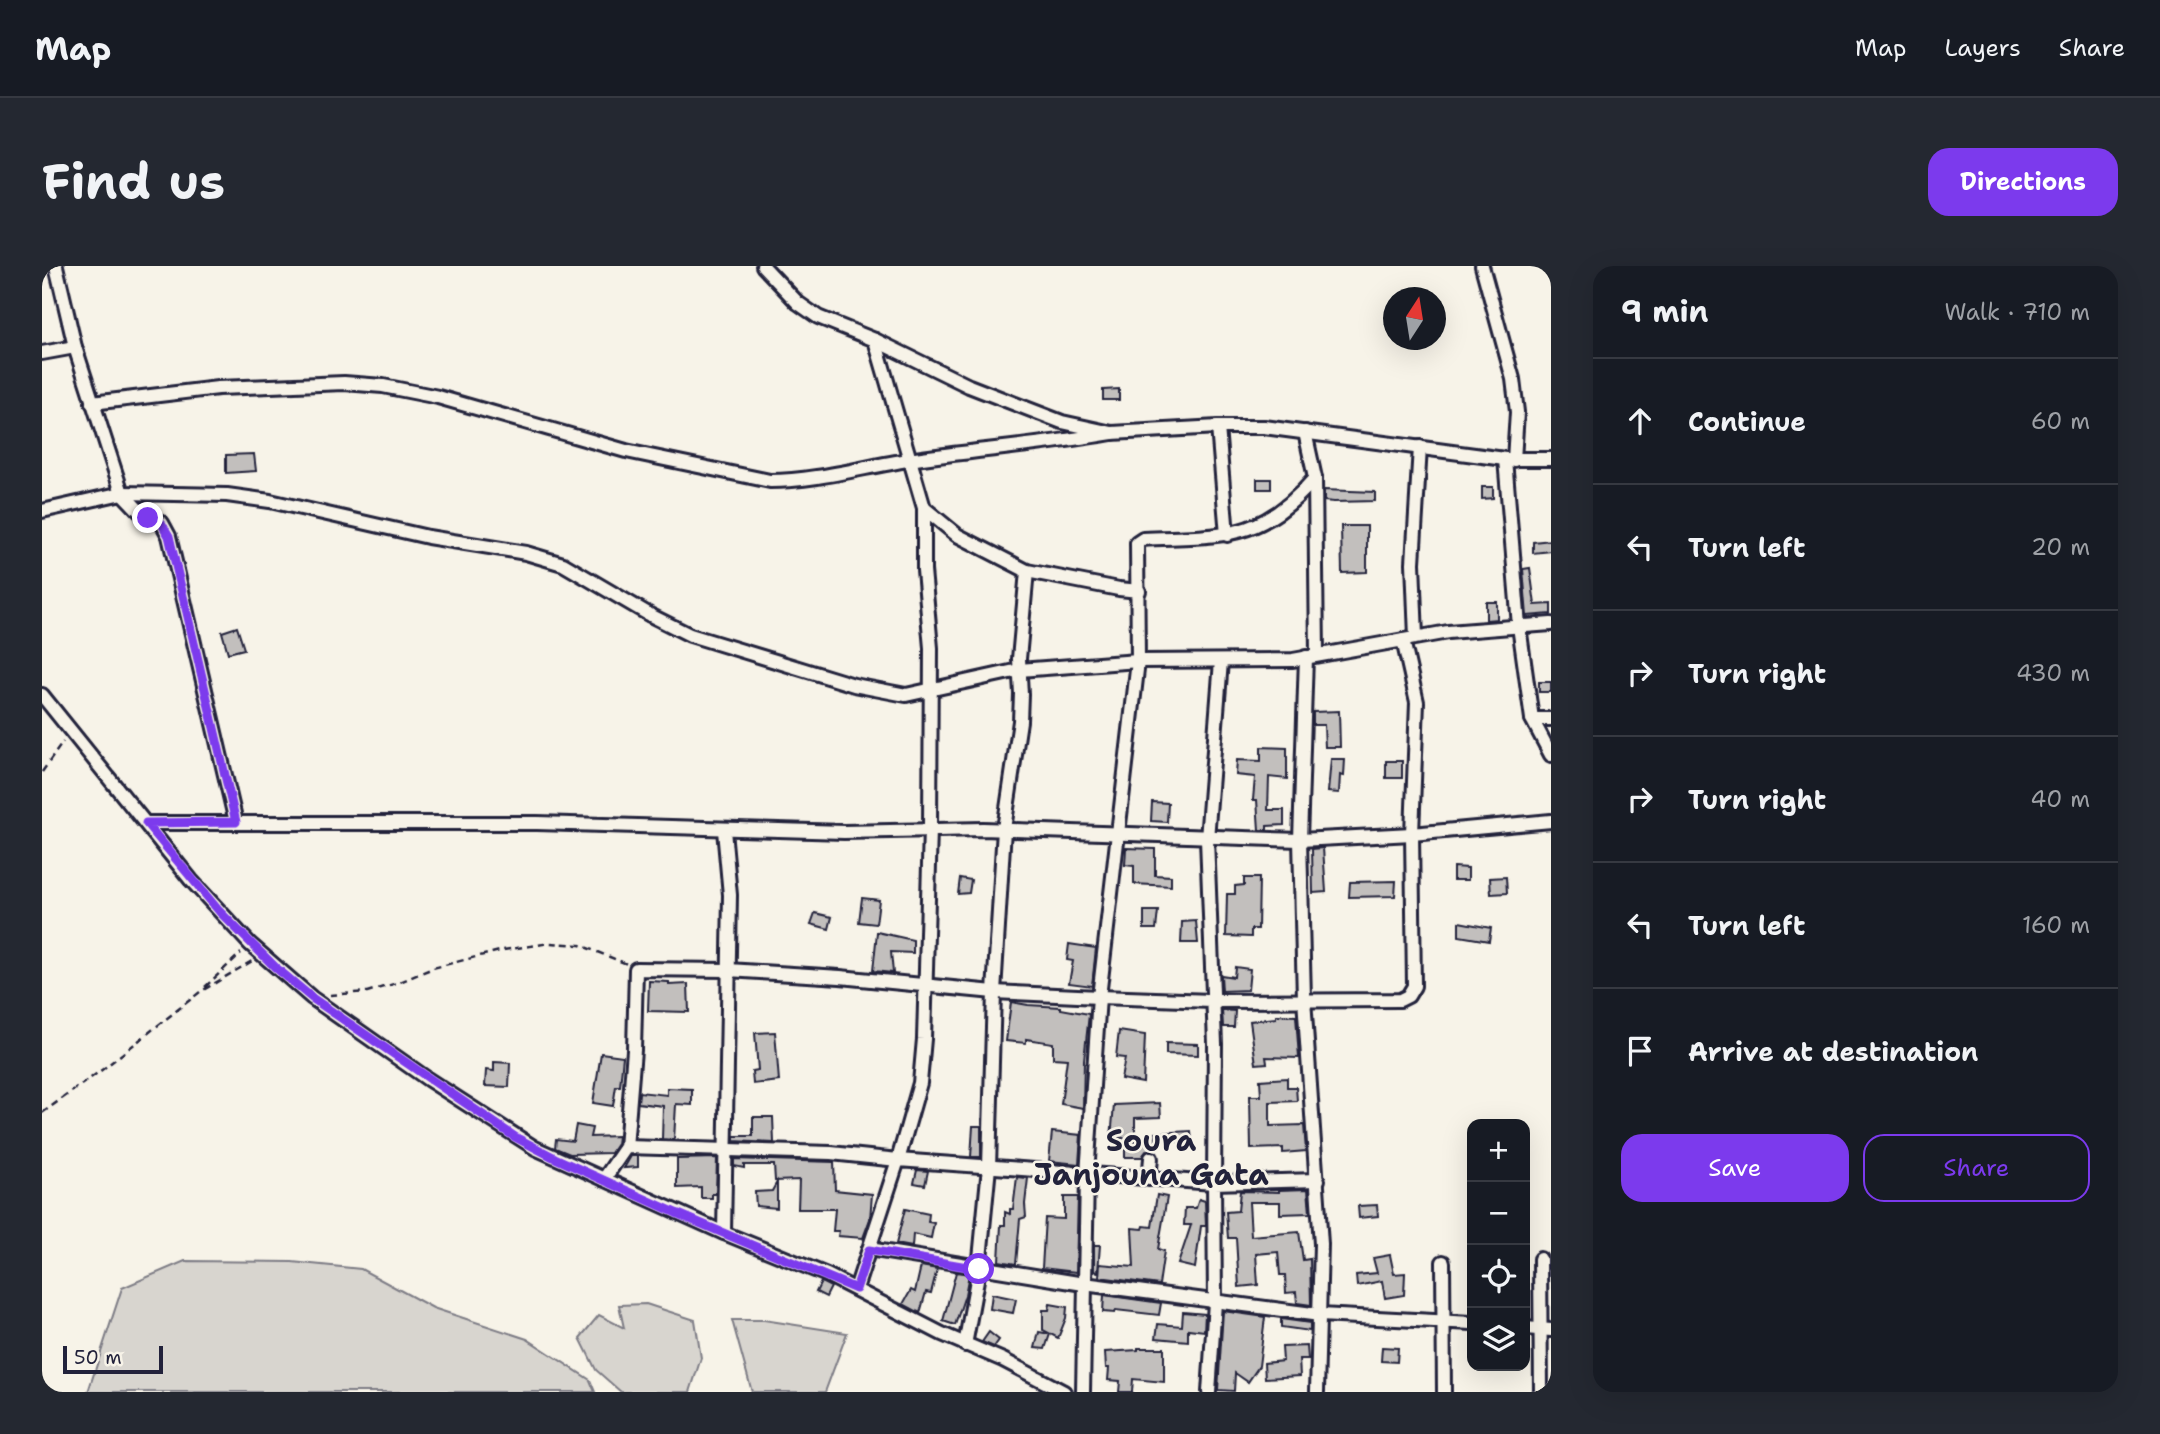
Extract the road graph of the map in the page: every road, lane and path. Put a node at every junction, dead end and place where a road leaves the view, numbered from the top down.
1 (56, 266) edge
2 (763, 266) edge
3 (1482, 266) edge
4 (875, 340) junction
5 (75, 347) junction
6 (42, 352) edge
7 (92, 403) junction
8 (1218, 427) junction
9 (1305, 432) junction
10 (1112, 433) junction
11 (1420, 447) junction
12 (909, 460) junction
13 (1510, 460) junction
14 (1551, 460) edge
15 (1315, 478) junction
16 (122, 493) junction
17 (924, 508) junction
18 (42, 511) edge
19 (1227, 535) junction
20 (1027, 571) junction
21 (1139, 591) junction
22 (1551, 624) edge
23 (1519, 626) junction
24 (1410, 639) junction
25 (1312, 656) junction
26 (1138, 661) junction
27 (1221, 661) junction
28 (1019, 670) junction
29 (930, 689) junction
30 (42, 695) edge
31 (1532, 719) junction
32 (1551, 719) edge
33 (71, 731) junction
34 (1551, 755) edge
35 (42, 772) edge
36 (1551, 821) edge
37 (236, 822) junction
38 (146, 823) junction
39 (930, 829) junction
40 (1004, 829) junction
41 (724, 830) junction
42 (1120, 833) junction
43 (1412, 834) junction
44 (1207, 839) junction
45 (1300, 840) junction
46 (250, 944) junction
47 (262, 956) junction
48 (636, 969) junction
49 (728, 970) junction
50 (925, 985) junction
51 (200, 992) junction
52 (995, 992) junction
53 (347, 994) dead end
54 (1100, 997) junction
55 (1304, 999) junction
56 (1212, 1001) junction
57 (42, 1113) edge
58 (626, 1147) junction
59 (725, 1150) junction
60 (1150, 1158) dead end
61 (898, 1160) junction
62 (989, 1167) junction
63 (1087, 1175) junction
64 (604, 1179) junction
65 (1149, 1179) junction
66 (1318, 1180) junction
67 (1214, 1183) junction
68 (724, 1233) junction
69 (869, 1250) junction
70 (1540, 1259) dead end
71 (1443, 1262) dead end
72 (979, 1269) junction
73 (1084, 1284) junction
74 (856, 1289) junction
75 (1215, 1302) junction
76 (1320, 1315) junction
77 (1443, 1321) junction
78 (1467, 1323) edge
79 (1545, 1330) edge
80 (965, 1345) junction
81 (1064, 1392) edge
82 (1083, 1392) edge
83 (1209, 1392) edge
84 (1317, 1392) edge
85 (1444, 1392) edge
86 (1541, 1392) edge

1 - 5 street
2 - 4 street
3 - 13 street
4 - 10 street
4 - 12 street
5 - 6 street
5 - 7 street
7 - 12 street
7 - 16 street
8 - 9 street
8 - 10 street
8 - 19 street
9 - 11 street
9 - 15 street
10 - 12 street
11 - 13 street
11 - 24 street
12 - 17 street
13 - 14 street
13 - 23 street
15 - 19 street
15 - 25 street
16 - 18 street
16 - 29 street
16 - 37 street
17 - 20 street
17 - 29 street
19 - 21 street
20 - 21 street
20 - 28 street
21 - 26 street
22 - 23 street
23 - 24 street
23 - 31 street
24 - 25 street
24 - 43 street
25 - 27 street
25 - 45 street
26 - 27 street
26 - 28 street
26 - 42 street
27 - 44 street
28 - 29 street
28 - 40 street
29 - 39 street
30 - 33 street
31 - 32 street
31 - 34 street
33 - 35 path
33 - 38 street
36 - 43 street
37 - 38 street
37 - 41 street
38 - 46 street
39 - 40 street
39 - 41 street
39 - 50 street
40 - 42 street
40 - 52 street
41 - 49 street
42 - 44 street
42 - 54 street
43 - 45 street
43 - 55 street
44 - 45 street
44 - 56 street
45 - 55 street
46 - 47 street
46 - 51 path
47 - 51 path
47 - 64 street
48 - 49 street
48 - 53 path
48 - 58 street
49 - 50 street
49 - 59 street
50 - 52 street
50 - 61 street
51 - 57 path
52 - 54 street
52 - 62 street
54 - 56 street
54 - 63 street
55 - 56 street
55 - 66 street
56 - 67 street
58 - 59 street
58 - 64 street
59 - 61 street
59 - 68 street
60 - 65 street
61 - 62 street
61 - 69 street
62 - 63 street
62 - 72 street
63 - 65 street
63 - 73 street
64 - 68 street
65 - 67 street
66 - 67 street
66 - 76 street
67 - 75 street
68 - 74 street
69 - 72 street
69 - 74 street
70 - 79 street
71 - 77 street
72 - 73 street
72 - 80 street
73 - 75 street
73 - 82 street
74 - 80 street
75 - 76 street
75 - 83 street
76 - 77 street
76 - 84 street
77 - 78 street
77 - 85 street
79 - 86 street
80 - 81 street

